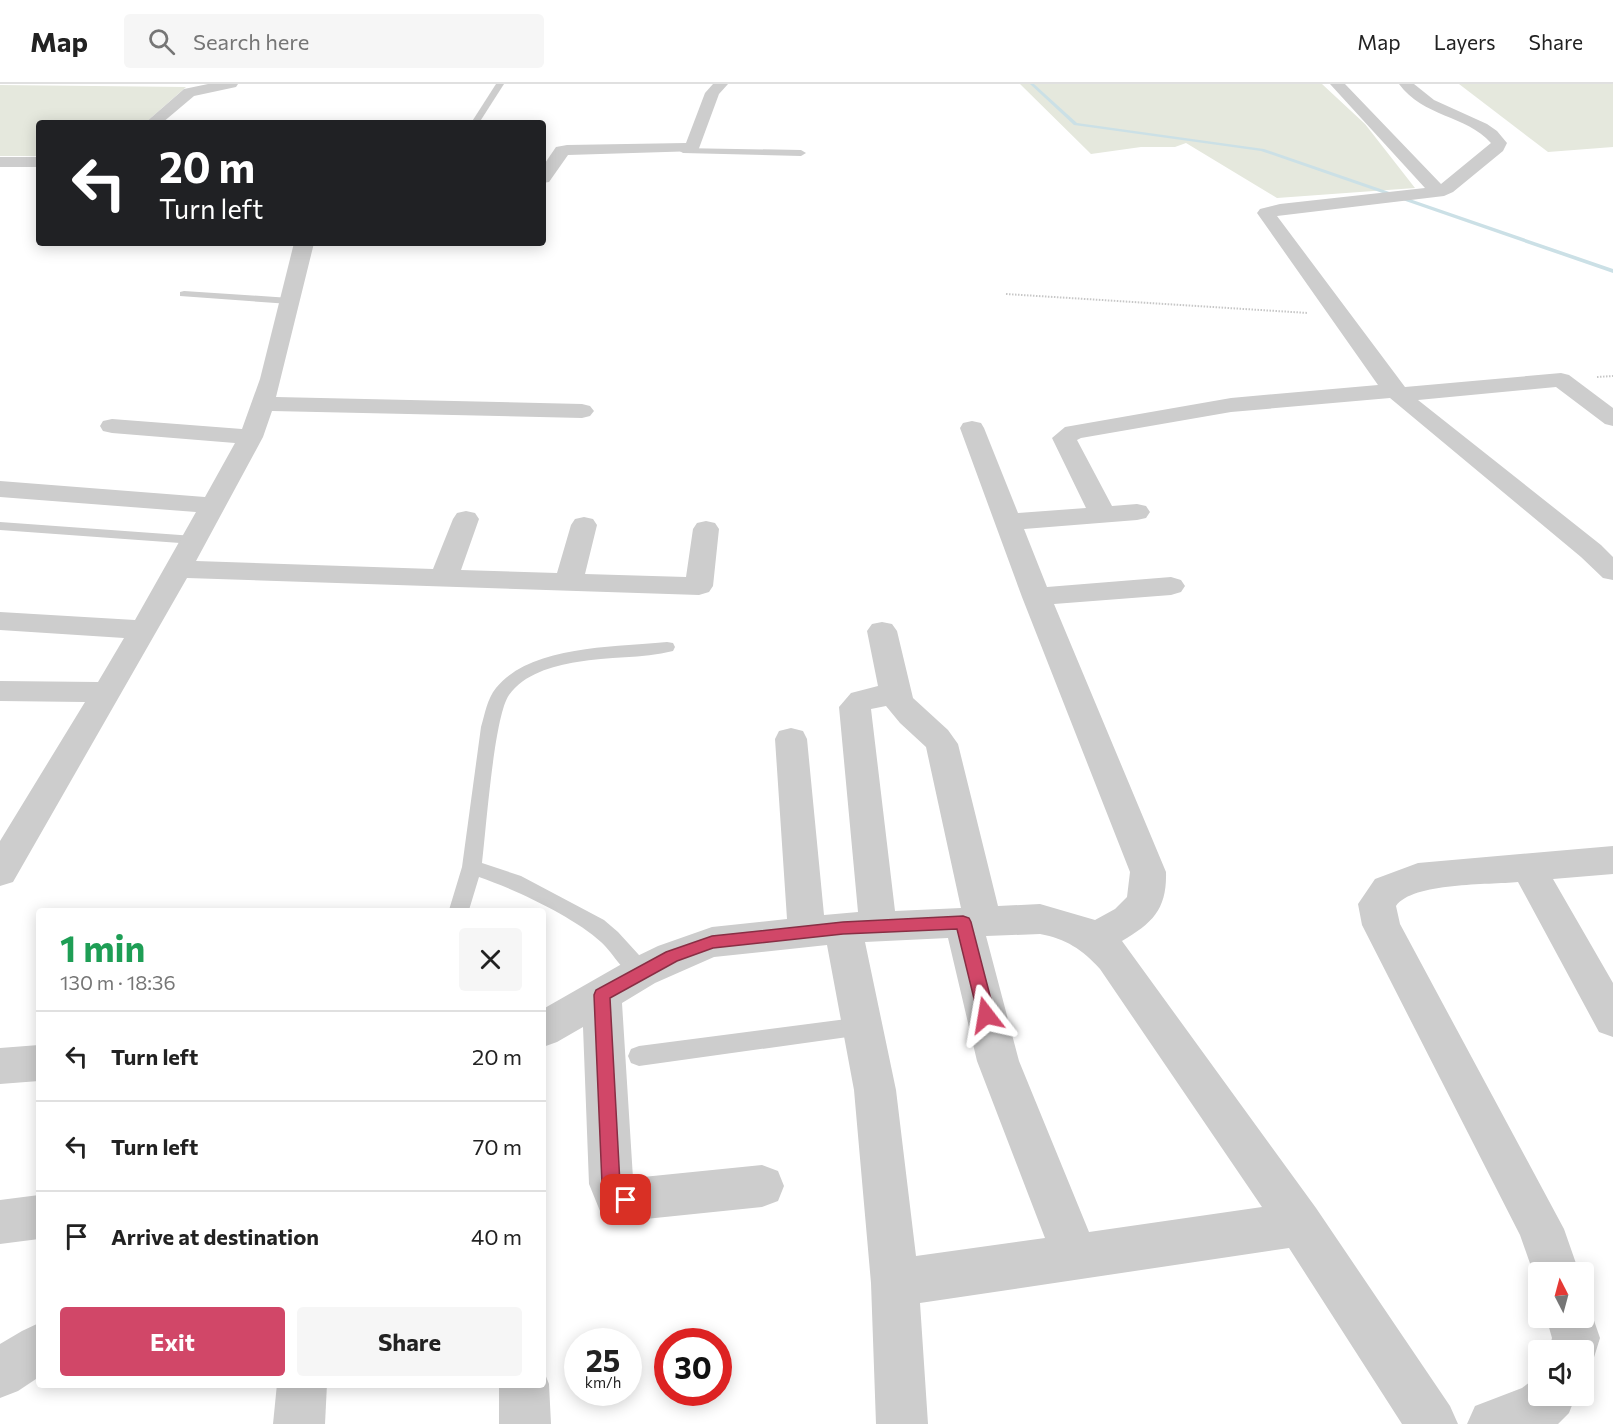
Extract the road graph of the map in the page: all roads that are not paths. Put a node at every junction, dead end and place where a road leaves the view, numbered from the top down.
1 (231, 84) edge
2 (500, 84) edge
3 (721, 84) edge
4 (1337, 84) edge
5 (1406, 84) edge
6 (156, 120) edge
7 (477, 120) edge
8 (683, 150) junction
9 (801, 153) dead end
10 (0, 162) edge
11 (36, 162) edge
12 (546, 174) edge
13 (1438, 192) junction
14 (303, 246) edge
15 (184, 294) dead end
16 (290, 301) junction
17 (1397, 393) junction
18 (264, 404) junction
19 (582, 411) dead end
20 (1613, 418) edge
21 (112, 426) dead end
22 (972, 428) dead end
23 (251, 437) junction
24 (0, 489) edge
25 (213, 505) junction
26 (1137, 512) dead end
27 (1103, 515) junction
28 (466, 519) dead end
29 (1008, 522) junction
30 (584, 525) dead end
31 (0, 526) edge
32 (706, 529) dead end
33 (194, 540) junction
34 (178, 569) junction
35 (1613, 572) edge
36 (444, 578) junction
37 (569, 582) junction
38 (1171, 586) dead end
39 (1036, 597) junction
40 (0, 621) edge
41 (144, 630) junction
42 (882, 631) dead end
43 (667, 647) dead end
44 (0, 691) edge
45 (107, 692) junction
46 (896, 695) junction
47 (791, 739) dead end
48 (16, 818) edge
49 (1613, 860) edge
50 (472, 867) junction
51 (1528, 867) junction
52 (0, 872) edge
53 (460, 908) edge
54 (973, 922) junction
55 (843, 929) junction
56 (1097, 938) junction
57 (641, 972) junction
58 (602, 995) junction
59 (1613, 1020) edge
60 (862, 1026) junction
61 (546, 1028) edge
62 (639, 1056) dead end
63 (36, 1063) edge
64 (0, 1066) edge
65 (762, 1186) dead end
66 (36, 1216) edge
67 (0, 1222) edge
68 (1300, 1224) junction
69 (1076, 1257) junction
70 (1552, 1262) edge
71 (895, 1283) junction
72 (36, 1350) edge
73 (0, 1373) edge
74 (302, 1388) edge
75 (524, 1388) edge
76 (1540, 1406) edge
77 (299, 1424) edge
78 (525, 1424) edge
79 (902, 1424) edge
80 (1432, 1424) edge
81 (1493, 1424) edge

1 - 6 street
2 - 7 lane
3 - 8 street
4 - 13 street
5 - 13 street
8 - 9 lane
8 - 12 street
10 - 11 street
13 - 17 street
14 - 16 street
15 - 16 lane
16 - 18 street
17 - 20 street
17 - 27 street
17 - 35 street
18 - 19 street
18 - 23 street
21 - 23 street
22 - 29 street
23 - 25 street
24 - 25 street
25 - 33 street
26 - 27 street
27 - 29 street
28 - 36 street
29 - 39 street
30 - 37 street
31 - 33 lane
32 - 37 street
33 - 34 street
34 - 36 street
34 - 41 street
36 - 37 street
38 - 39 street
39 - 56 street
40 - 41 street
41 - 45 street
42 - 46 street
43 - 50 lane
44 - 45 street
45 - 48 street
46 - 54 street
46 - 55 street
47 - 55 street
48 - 52 street
49 - 51 street
50 - 53 lane
50 - 57 lane
51 - 59 street
51 - 70 street
54 - 55 street
54 - 56 street
54 - 69 street
55 - 57 street
55 - 60 street
56 - 68 street
57 - 58 street
58 - 61 street
58 - 65 street
60 - 62 lane
60 - 71 street
63 - 64 street
66 - 67 street
68 - 69 street
68 - 80 street
69 - 71 street
71 - 79 street
72 - 73 street
74 - 77 street
75 - 78 street
76 - 81 street

